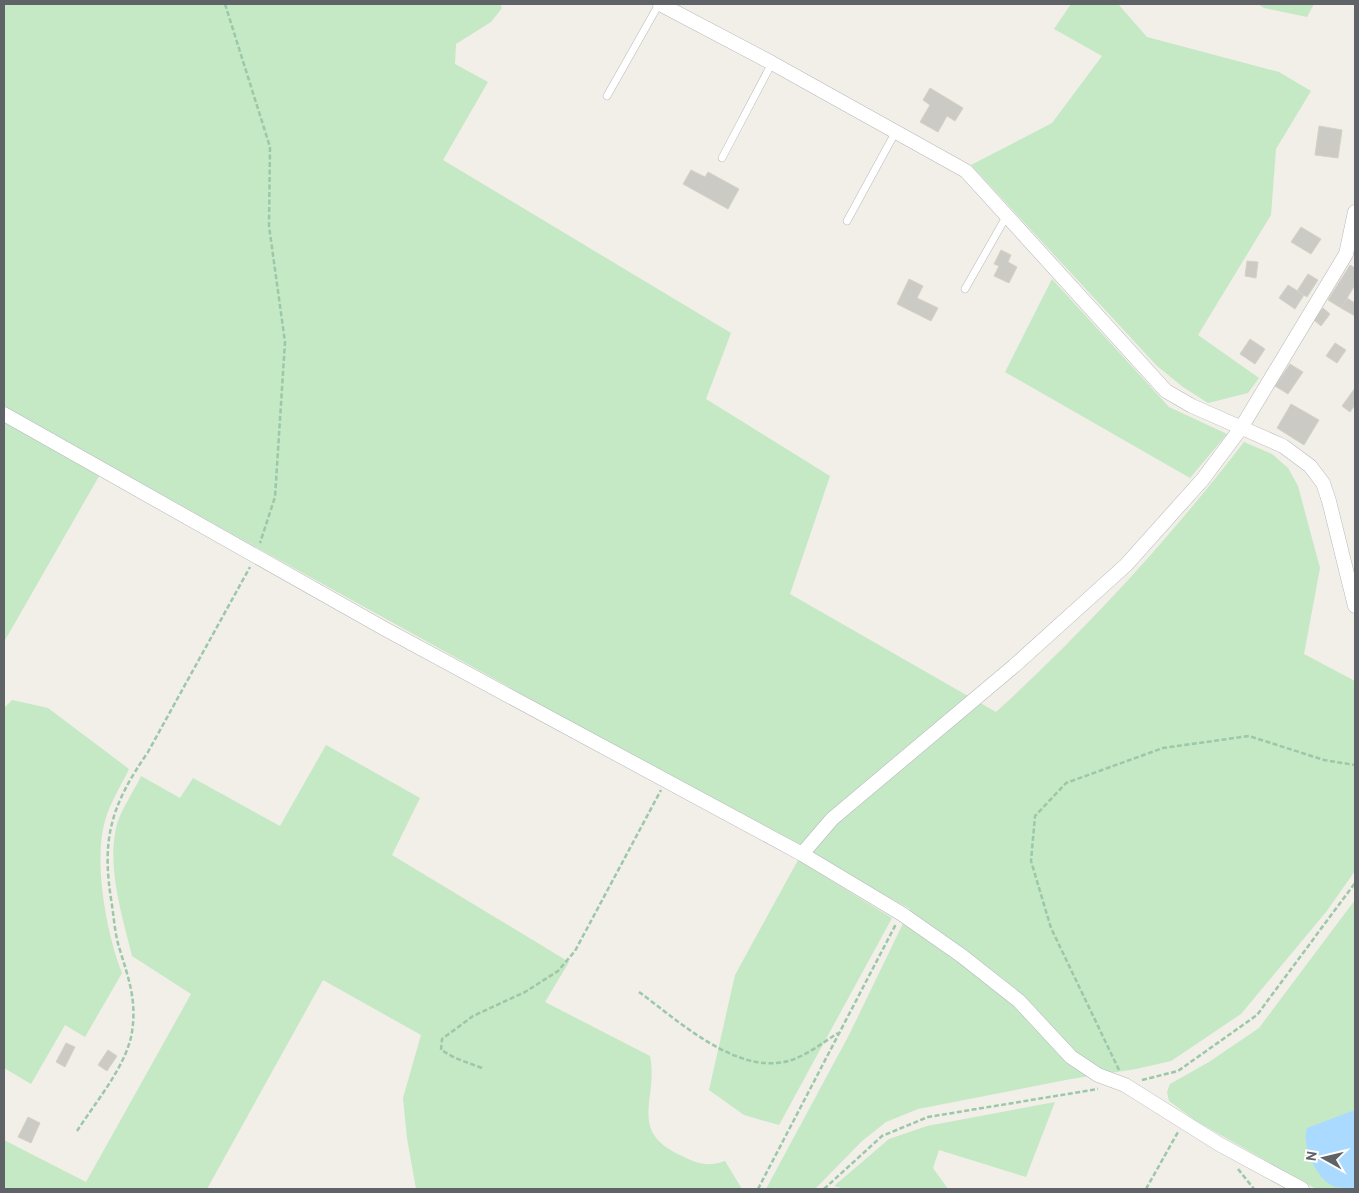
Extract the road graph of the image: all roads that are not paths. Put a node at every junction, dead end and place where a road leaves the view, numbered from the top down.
1 (660, 4) edge
2 (772, 63) junction
3 (607, 96) dead end
4 (895, 133) junction
5 (722, 158) dead end
6 (1355, 212) edge
7 (1006, 217) junction
8 (847, 221) dead end
9 (1351, 256) edge
10 (965, 289) dead end
11 (4, 414) edge
12 (1241, 428) junction
13 (1355, 606) edge
14 (802, 854) junction
15 (1302, 1189) edge

1 - 2 street
1 - 3 lane
2 - 4 street
2 - 5 lane
4 - 7 street
4 - 8 lane
6 - 9 street
7 - 10 lane
7 - 12 street
9 - 12 street
11 - 14 street
12 - 13 street
12 - 14 street
14 - 15 street

